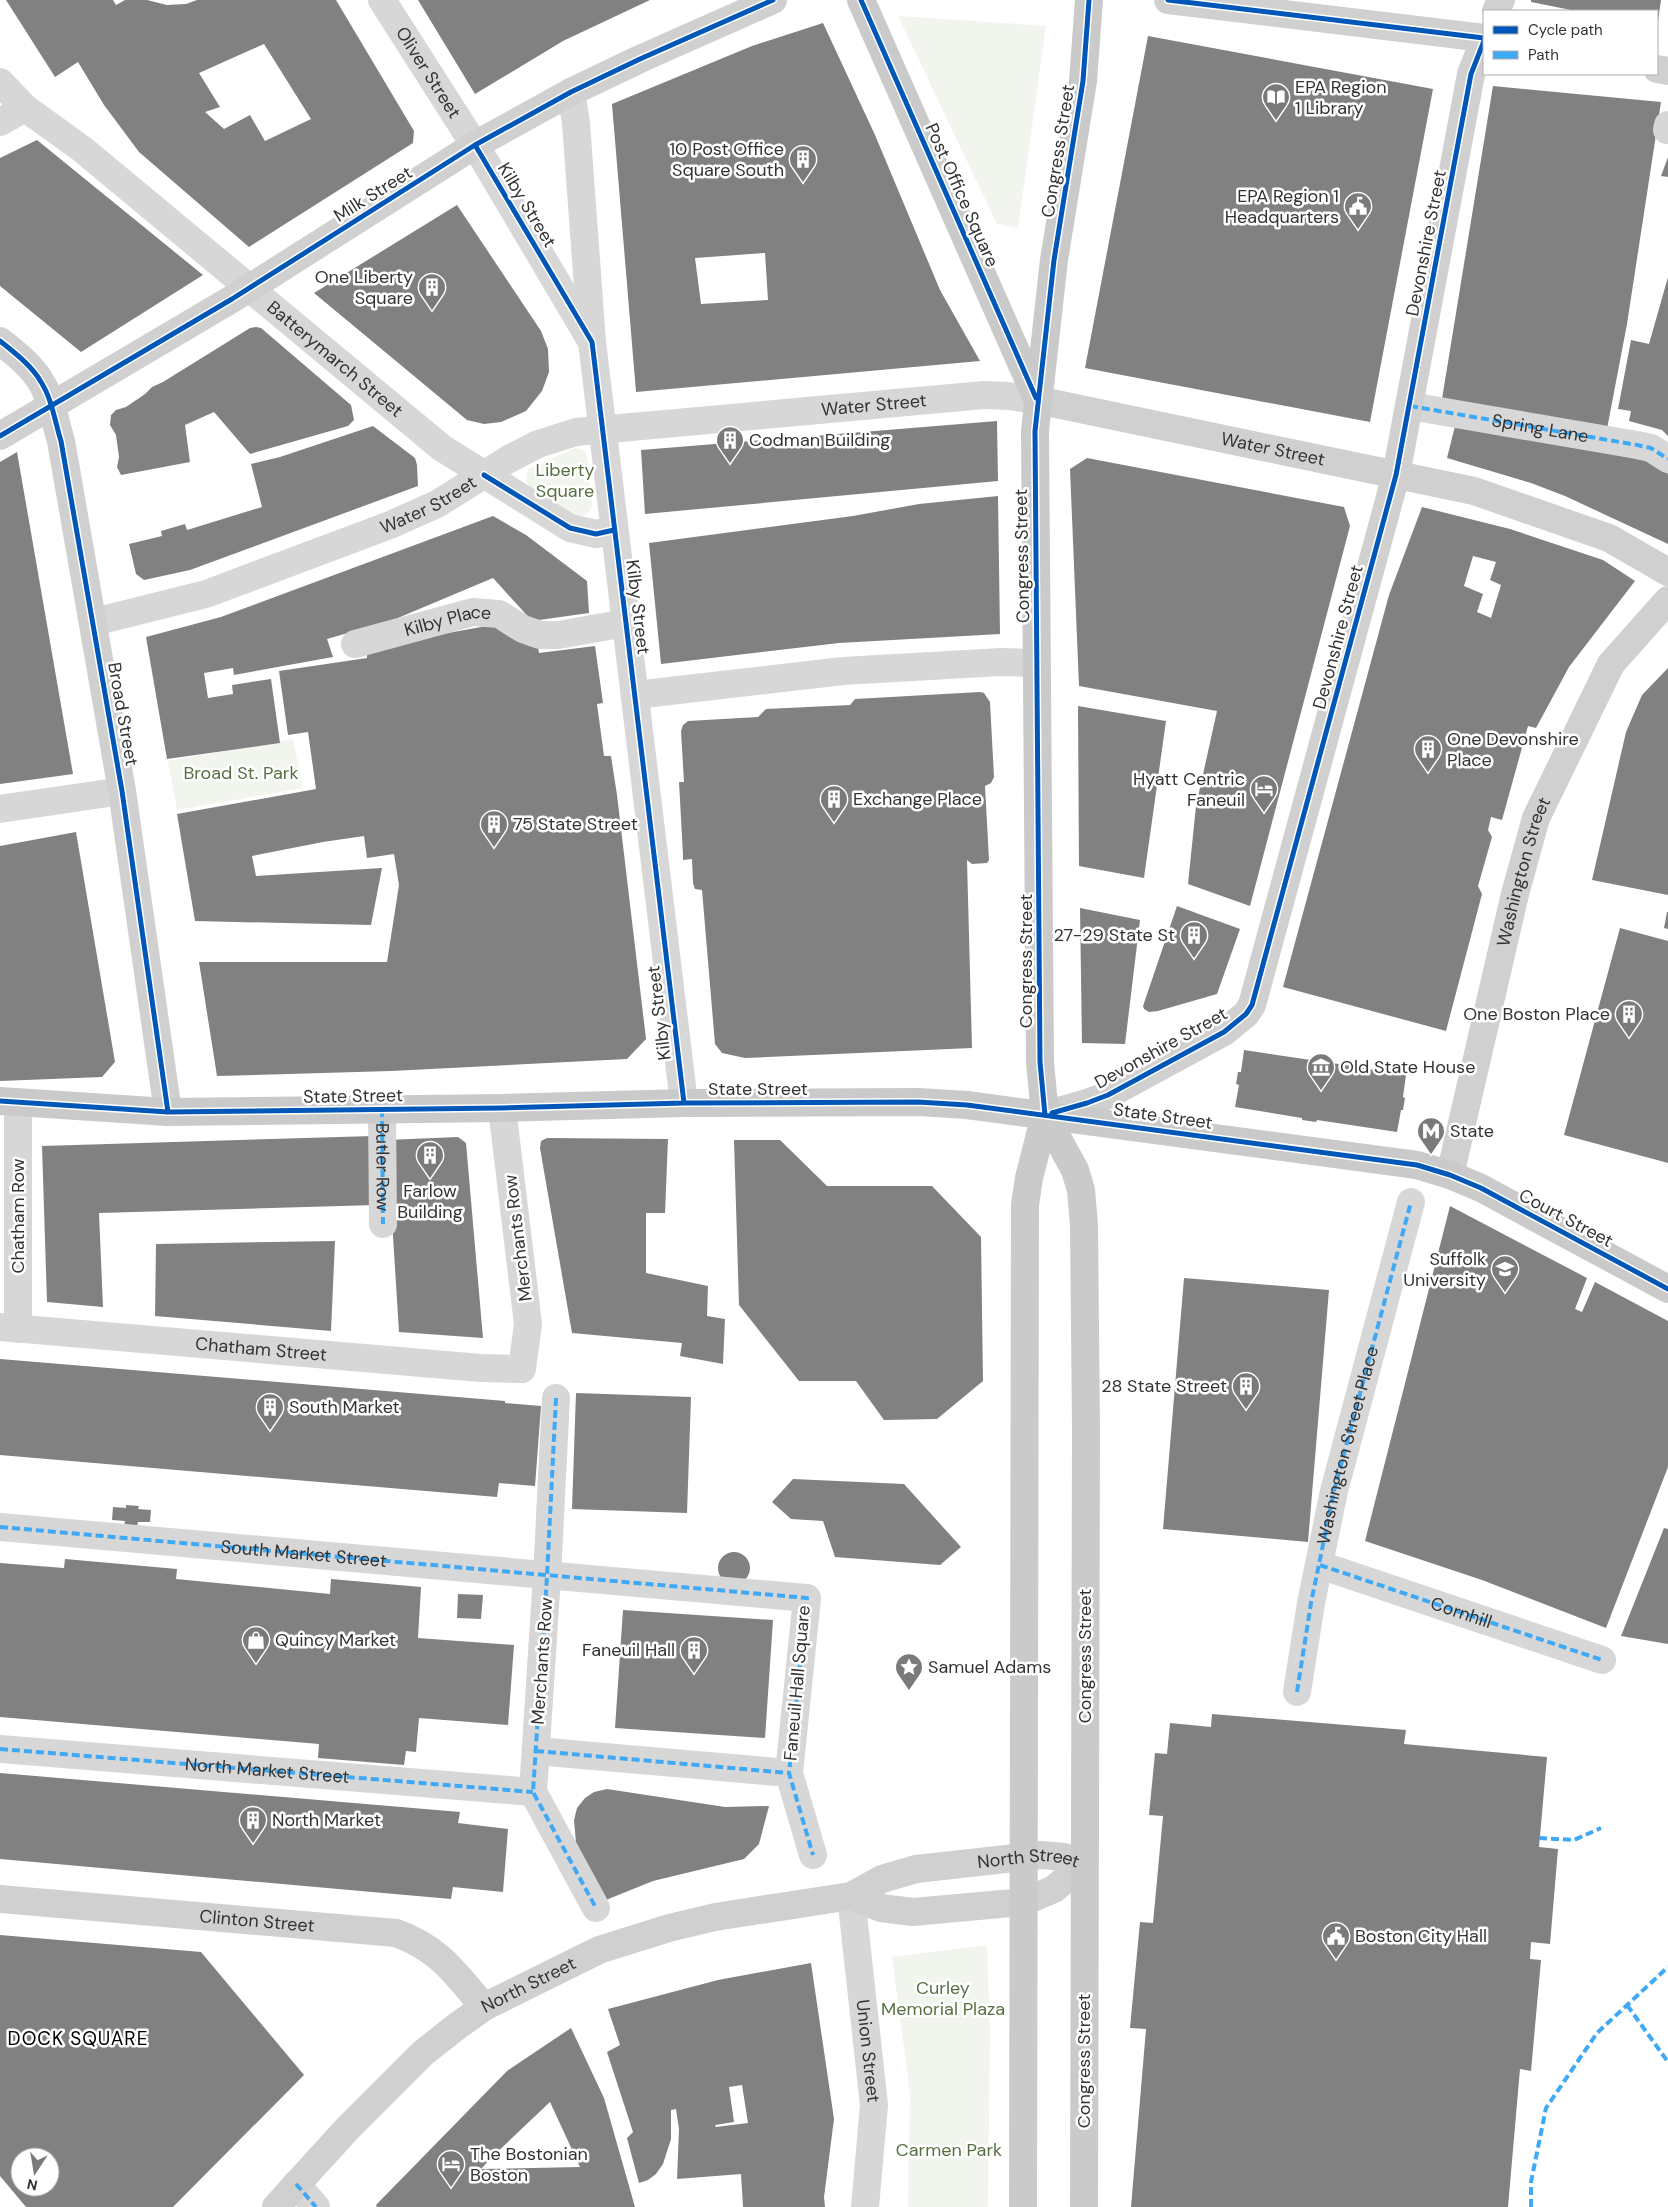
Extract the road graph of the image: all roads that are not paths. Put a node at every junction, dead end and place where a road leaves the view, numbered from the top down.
1 (382, 0) edge
2 (773, 0) edge
3 (861, 0) edge
4 (1089, 0) edge
5 (1168, 0) edge
6 (1262, 5) edge
7 (1483, 39) edge
8 (1483, 42) edge
9 (0, 82) edge
10 (571, 92) junction
11 (26, 108) junction
12 (0, 122) edge
13 (475, 145) junction
14 (249, 288) junction
15 (0, 341) edge
16 (592, 342) junction
17 (1037, 400) junction
18 (51, 406) junction
19 (1410, 406) junction
20 (603, 428) junction
21 (0, 436) edge
22 (1668, 459) edge
23 (484, 475) junction
24 (1396, 475) junction
25 (614, 530) junction
26 (1668, 572) edge
27 (1668, 600) edge
28 (94, 622) junction
29 (626, 623) junction
30 (355, 644) dead end
31 (1037, 663) junction
32 (635, 695) junction
33 (122, 792) junction
34 (0, 809) edge
35 (9, 1102) edge
36 (684, 1103) junction
37 (502, 1108) junction
38 (382, 1109) junction
39 (168, 1112) junction
40 (1045, 1114) junction
41 (1450, 1175) junction
42 (1411, 1202) dead end
43 (383, 1224) dead end
44 (1668, 1289) edge
45 (9, 1328) edge
46 (522, 1369) joint
47 (556, 1398) dead end
48 (0, 1527) edge
49 (1320, 1565) junction
50 (547, 1576) junction
51 (608, 1581) joint
52 (1602, 1660) dead end
53 (1297, 1692) dead end
54 (0, 1749) edge
55 (536, 1751) junction
56 (789, 1773) junction
57 (533, 1792) junction
58 (812, 1855) dead end
59 (1024, 1857) junction
60 (1084, 1864) junction
61 (852, 1896) junction
62 (0, 1899) edge
63 (1024, 1902) junction
64 (596, 1908) dead end
65 (484, 2007) junction
66 (296, 2184) junction
67 (276, 2207) edge
68 (316, 2207) edge
69 (865, 2207) edge
70 (1024, 2207) edge
71 (1084, 2207) edge

1 - 13 street, Oliver Street
2 - 10 main road, Milk Street
3 - 17 main road, Post Office Square
4 - 17 main road, Congress Street
5 - 6 main road
6 - 7 main road
8 - 19 main road, Devonshire Street
9 - 11 street, Batterymarch Street
10 - 13 main road, Milk Street
10 - 16 street, Kilby Street
11 - 12 street
11 - 14 street, Batterymarch Street
13 - 14 main road, Milk Street
13 - 16 street, Kilby Street
14 - 18 main road, Milk Street
14 - 23 street, Batterymarch Street
15 - 18 main road, Broad Street
16 - 20 street, Kilby Street
17 - 20 street, Water Street
17 - 24 main road, Water Street
17 - 31 main road, Congress Street
18 - 21 main road, Milk Street
18 - 28 main road, Broad Street
19 - 22 street, Spring Lane
19 - 24 main road, Devonshire Street
20 - 23 street, Water Street
20 - 25 street, Kilby Street
23 - 25 street
23 - 28 street, Water Street
24 - 26 main road, Water Street
24 - 40 main road, Devonshire Street
25 - 29 street, Kilby Street
27 - 41 main road, Washington Street
28 - 33 main road, Broad Street
29 - 30 street, Kilby Place
29 - 32 street, Kilby Street
31 - 32 street
31 - 40 main road, Congress Street
32 - 36 street, Kilby Street
33 - 34 street
33 - 39 main road, Broad Street
35 - 39 main road, State Street
35 - 45 street, Chatham Row
36 - 37 main road, State Street
36 - 40 main road, State Street
37 - 38 main road, State Street
37 - 46 street, Merchants Row
38 - 39 main road, State Street
38 - 43 street, Butler Row
40 - 41 main road, State Street
40 - 59 main road, Congress Street
40 - 60 main road, Congress Street
41 - 44 main road, Court Street
42 - 49 street, Washington Street Place
45 - 46 street, Chatham Street
47 - 50 street, Merchants Row
48 - 50 street, South Market Street
49 - 52 street, Cornhill
49 - 53 street, Washington Street Place
50 - 51 street, South Market Street
50 - 55 street, Merchants Row
51 - 56 street, Faneuil Hall Square
54 - 57 street, North Market Street
55 - 56 street, Faneuil Hall Square
55 - 57 street, Merchants Row
56 - 58 street
57 - 64 street
59 - 60 main road, North Street
59 - 61 main road, North Street
59 - 63 main road, Congress Street
60 - 63 main road, North Street
60 - 71 main road, Congress Street
61 - 63 main road, North Street
61 - 65 main road, North Street
61 - 69 street, Union Street
62 - 65 main road, Clinton Street
63 - 70 main road, Congress Street
65 - 66 main road, North Street
66 - 67 main road, North Street
66 - 68 street

